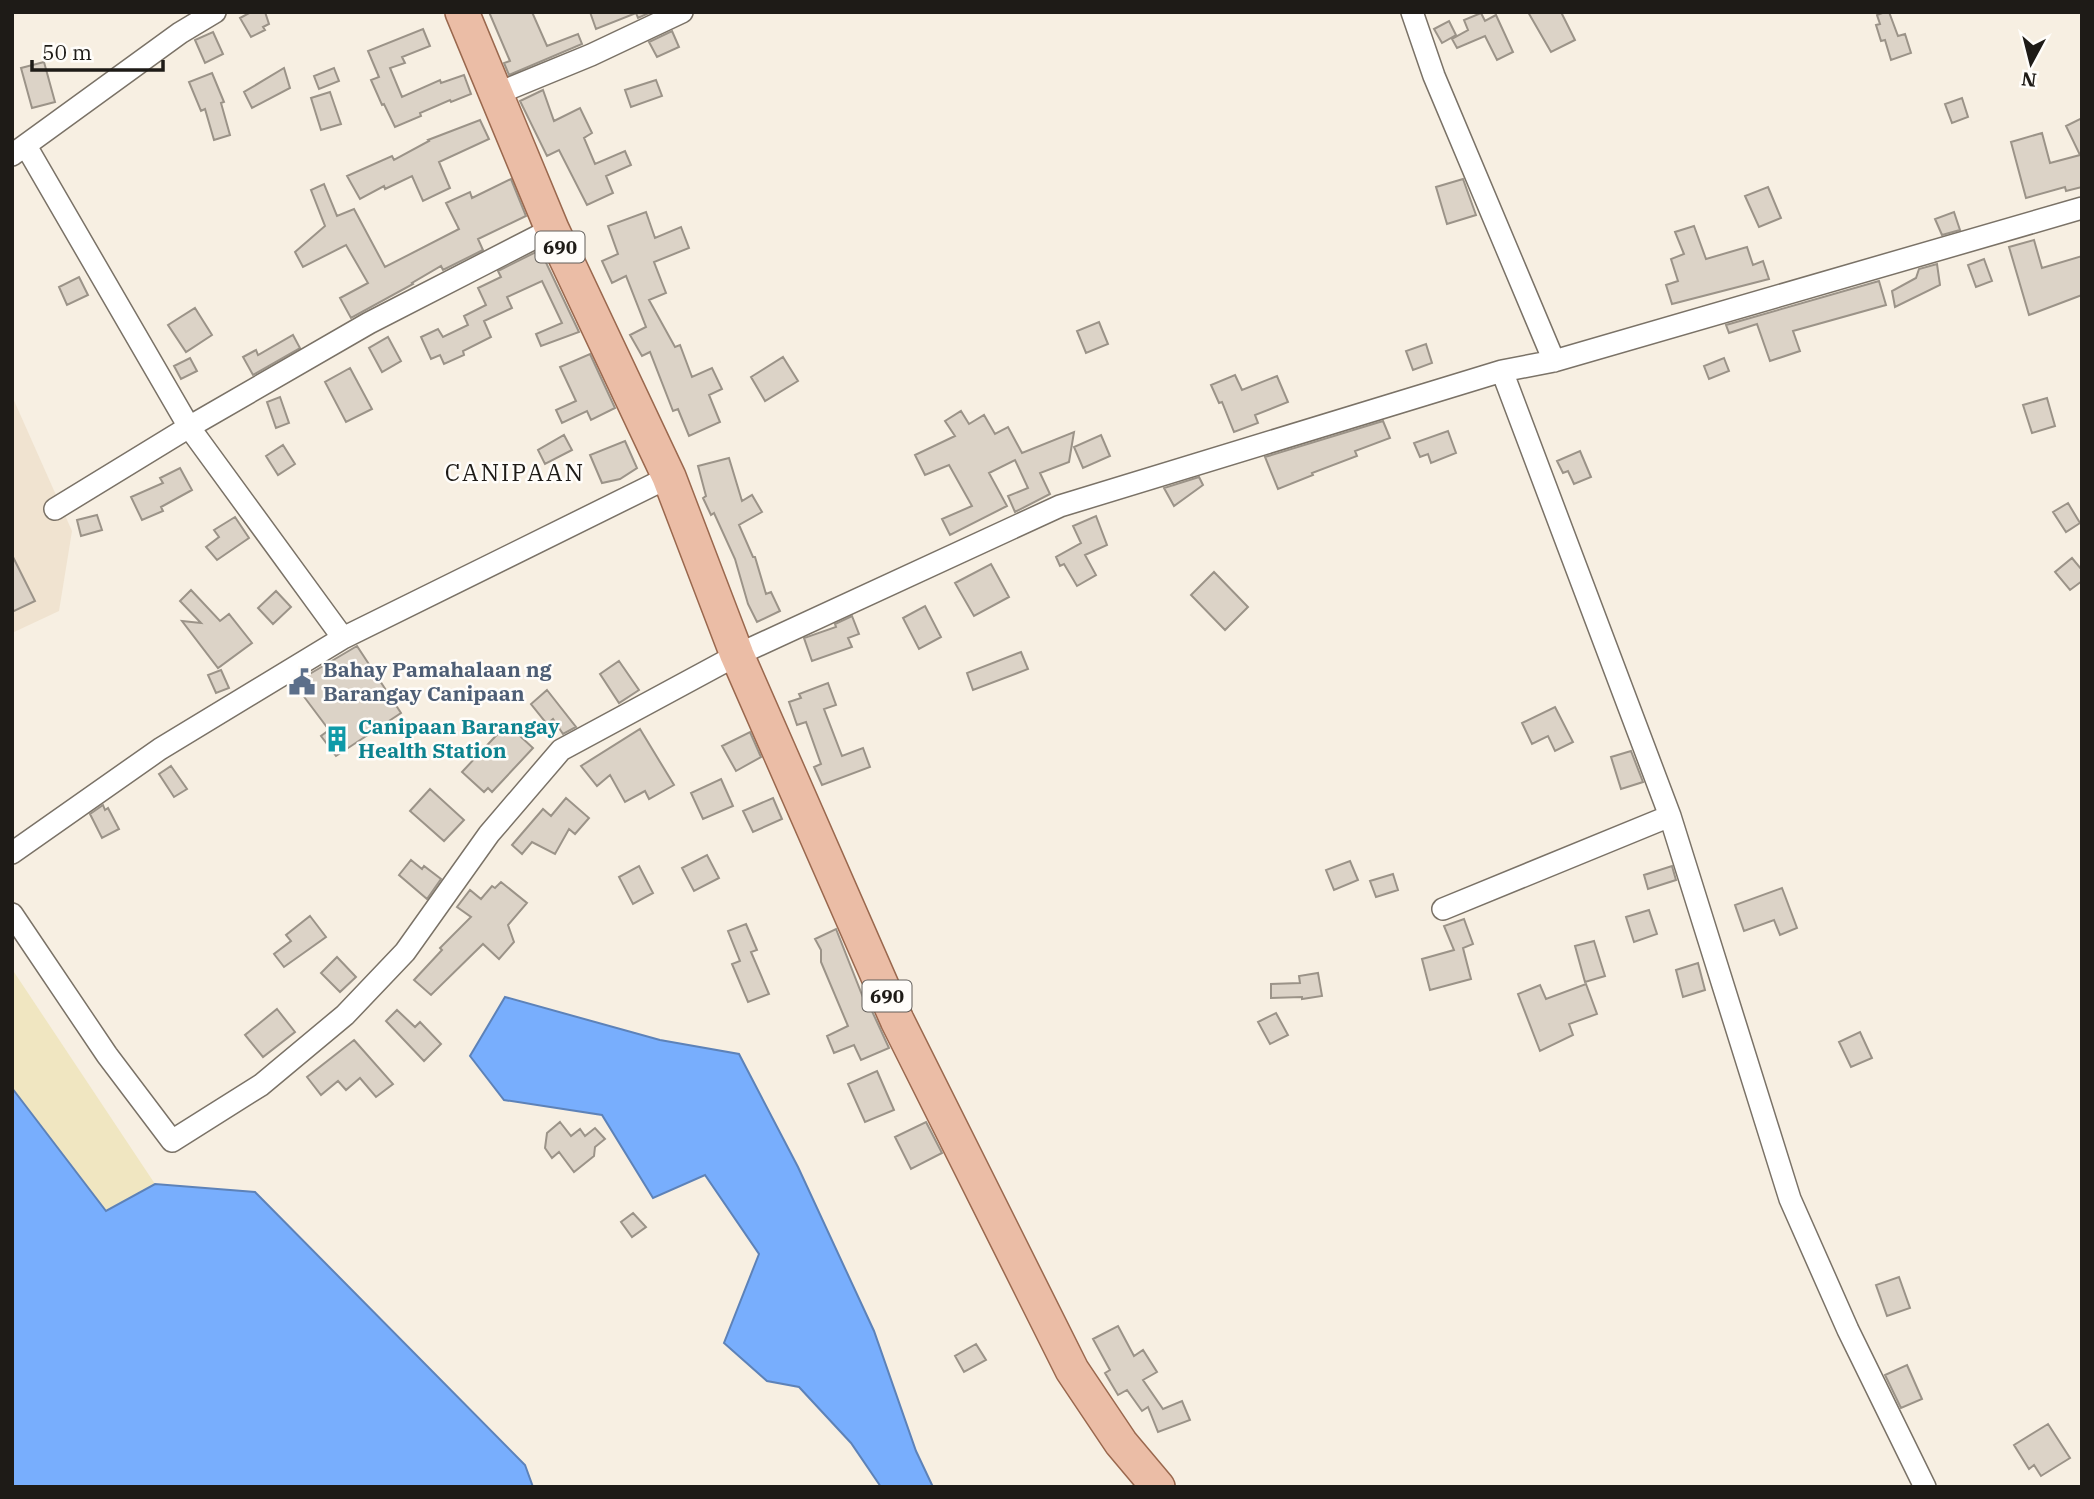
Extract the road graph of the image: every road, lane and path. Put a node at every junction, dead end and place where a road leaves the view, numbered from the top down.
1 (215, 12) edge
2 (462, 12) edge
3 (681, 12) edge
4 (1412, 12) edge
5 (496, 94) junction
6 (19, 150) edge
7 (2082, 208) edge
8 (552, 229) junction
9 (1554, 361) junction
10 (1502, 371) junction
11 (189, 427) junction
12 (669, 477) junction
13 (55, 509) dead end
14 (343, 638) junction
15 (737, 655) junction
16 (1670, 816) junction
17 (12, 853) edge
18 (1443, 909) dead end
19 (12, 914) edge
20 (1158, 1487) edge
21 (1925, 1487) edge

1 - 6 street
2 - 5 main road, 690
3 - 5 street
4 - 9 street
5 - 8 main road, 690
6 - 11 street
7 - 9 street
8 - 11 street
8 - 12 main road, 690
9 - 10 street
10 - 15 street
10 - 16 street
11 - 13 street
11 - 14 street
12 - 14 street
12 - 15 main road, 690
14 - 17 street
15 - 19 street
15 - 20 main road, 690
16 - 18 street
16 - 21 street

